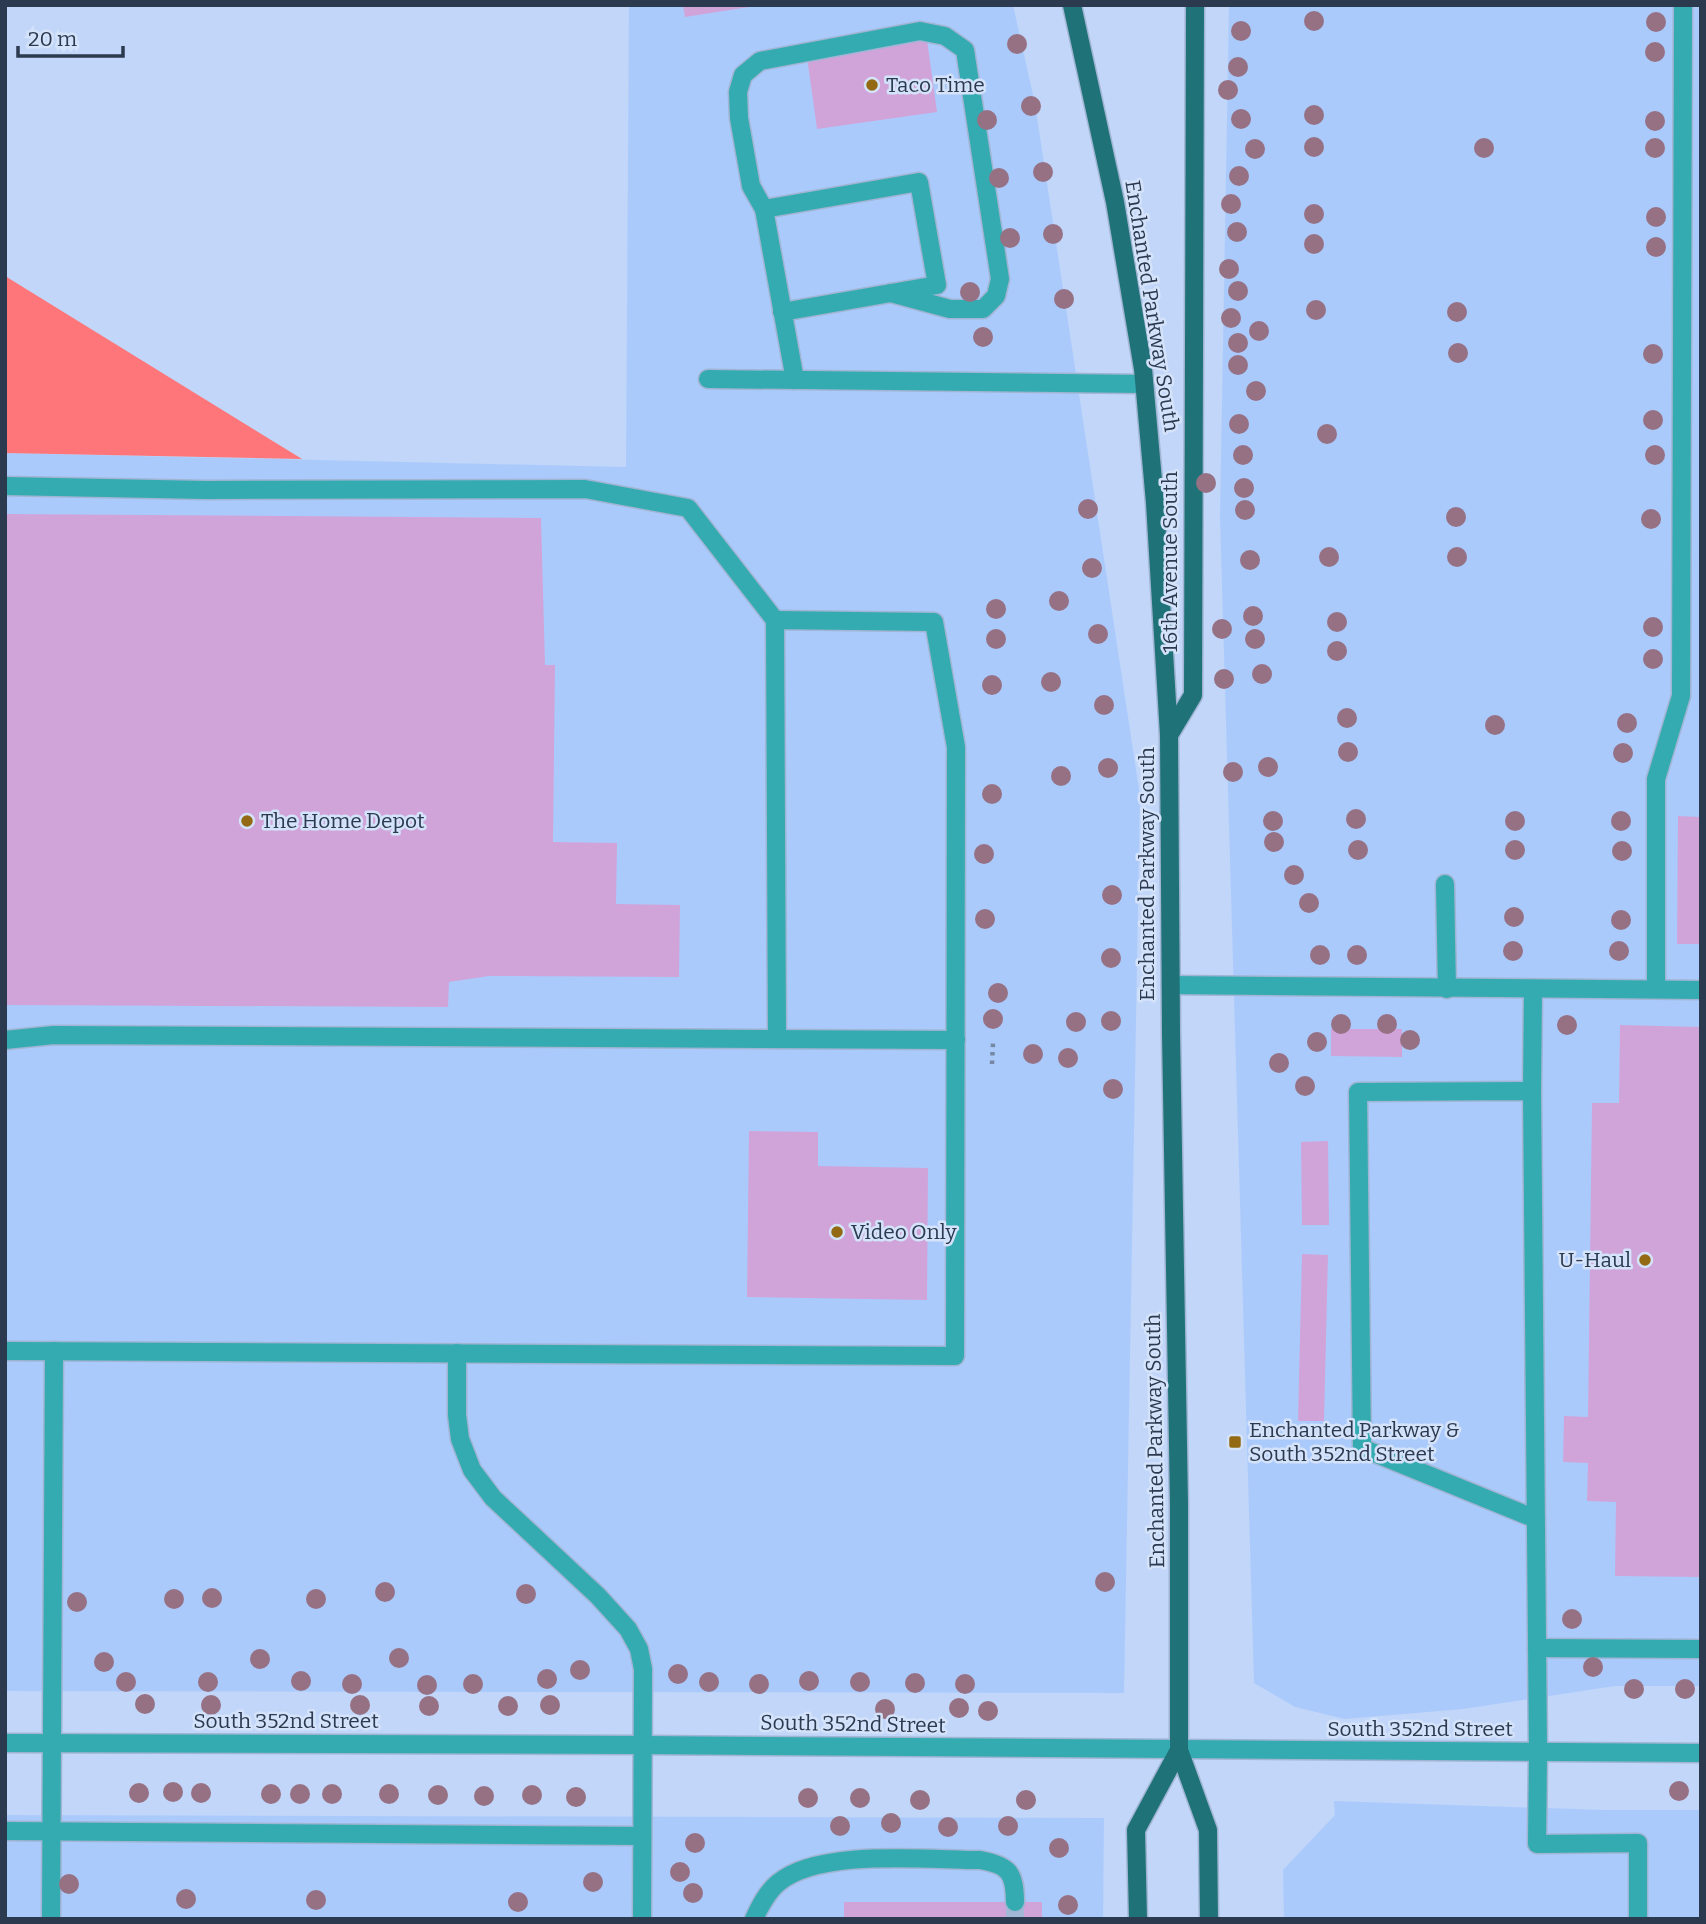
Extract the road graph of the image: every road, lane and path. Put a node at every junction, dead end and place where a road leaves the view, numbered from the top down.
1 (1072, 5) edge
2 (1195, 5) edge
3 (1683, 5) edge
4 (764, 209) junction
5 (891, 293) junction
6 (782, 312) junction
7 (708, 379) dead end
8 (795, 380) junction
9 (1144, 384) junction
10 (5, 486) edge
11 (775, 620) junction
12 (1169, 735) junction
13 (1445, 884) dead end
14 (1171, 985) junction
15 (1447, 989) junction
16 (1533, 989) junction
17 (1656, 989) junction
18 (1701, 990) edge
19 (777, 1039) junction
20 (5, 1040) edge
21 (956, 1040) junction
22 (993, 1043) dead end
23 (992, 1064) dead end
24 (1532, 1091) junction
25 (5, 1351) edge
26 (54, 1351) junction
27 (457, 1353) junction
28 (1536, 1520) junction
29 (1537, 1648) junction
30 (1701, 1649) edge
31 (5, 1744) edge
32 (53, 1744) junction
33 (643, 1745) junction
34 (1179, 1750) junction
35 (1538, 1752) junction
36 (1701, 1753) edge
37 (5, 1831) edge
38 (52, 1832) junction
39 (642, 1836) junction
40 (1015, 1902) tunnel mouth
41 (51, 1919) edge
42 (642, 1919) edge
43 (754, 1919) edge
44 (1138, 1919) edge
45 (1209, 1919) edge
46 (1638, 1919) edge

1 - 9 main road, Enchanted Parkway South
2 - 12 main road, 16th Avenue South
3 - 17 street
4 - 5 street
4 - 5 street
4 - 6 street
5 - 6 street
6 - 8 street
7 - 8 street
8 - 9 street
9 - 12 main road, Enchanted Parkway South
10 - 11 street
11 - 19 street
11 - 21 street
12 - 14 main road, Enchanted Parkway South
13 - 15 street
14 - 15 street
14 - 34 main road, Enchanted Parkway South
15 - 16 street
16 - 17 street
16 - 24 street
17 - 18 street
19 - 20 street
19 - 21 street
21 - 27 street
22 - 23 path
24 - 28 street
24 - 28 street
25 - 26 street
26 - 27 street
26 - 32 street
27 - 33 street
28 - 29 street
29 - 30 street
29 - 35 street
31 - 32 street, South 352nd Street
32 - 33 street, South 352nd Street
32 - 38 street
33 - 34 street, South 352nd Street
33 - 39 street
34 - 35 street, South 352nd Street
34 - 44 main road, Enchanted Parkway South
34 - 45 main road, Enchanted Parkway South
35 - 36 street, South 352nd Street
35 - 46 street
37 - 38 street
38 - 39 street
38 - 41 street
39 - 42 street
40 - 43 street

